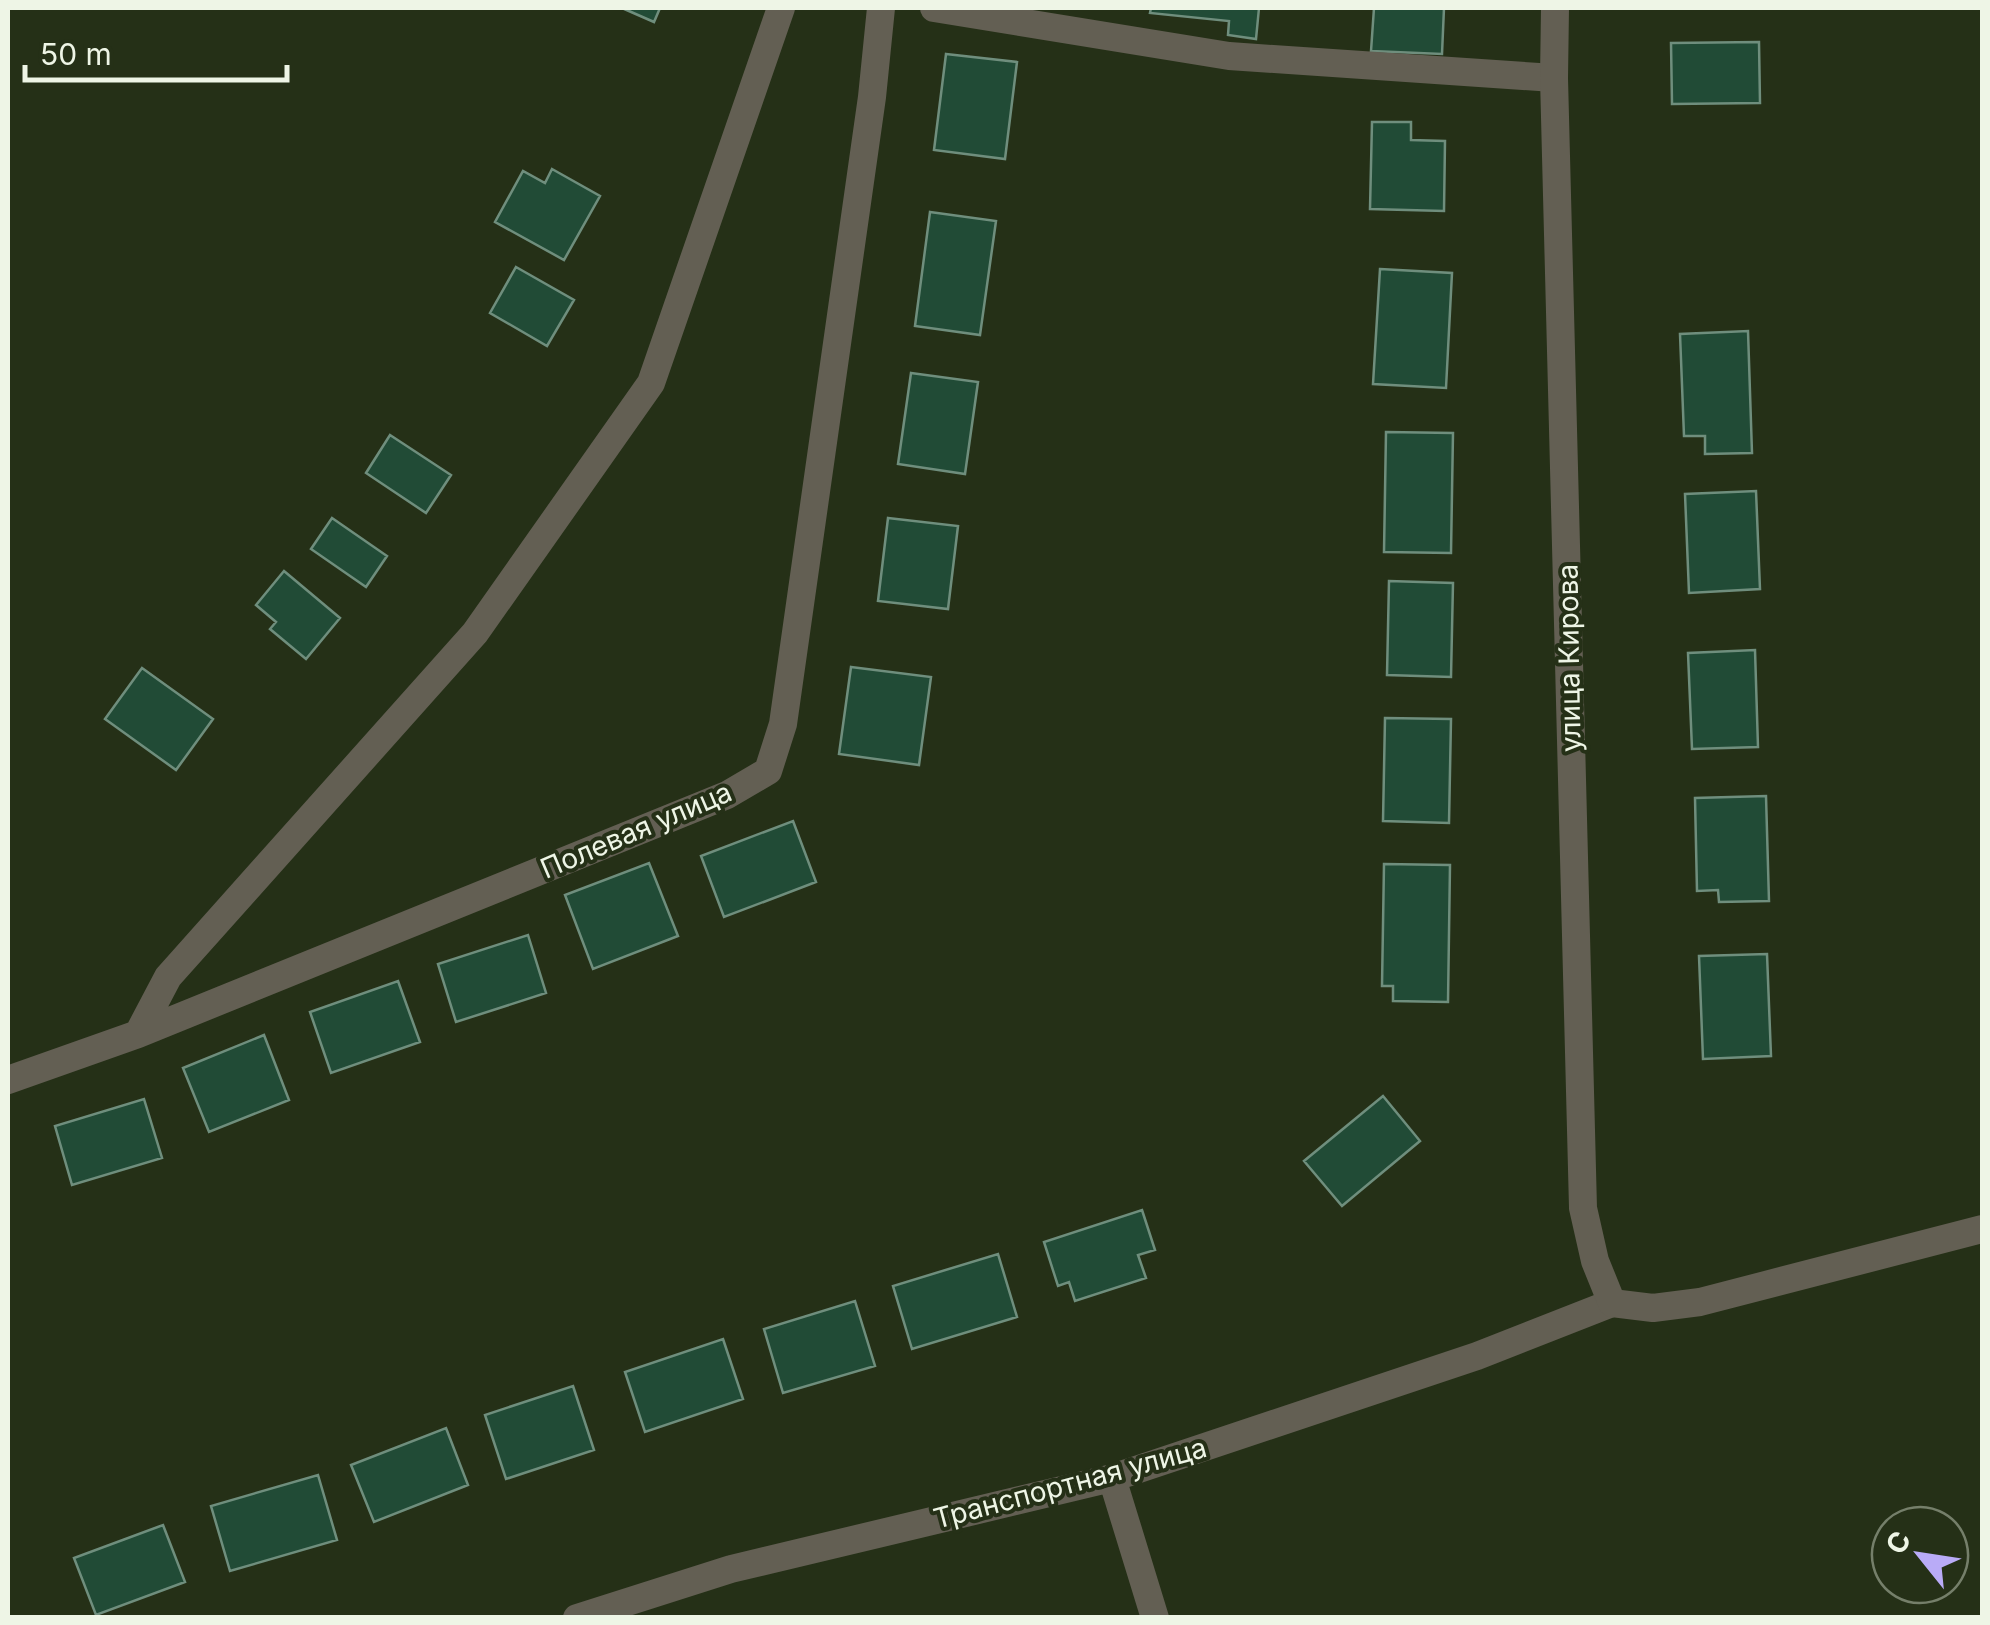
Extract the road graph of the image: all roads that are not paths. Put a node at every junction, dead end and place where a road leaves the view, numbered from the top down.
1 (781, 8) edge
2 (880, 8) edge
3 (934, 8) edge
4 (1555, 8) edge
5 (1554, 78) junction
6 (138, 1034) junction
7 (8, 1080) edge
8 (1982, 1228) edge
9 (1612, 1303) junction
10 (1112, 1478) junction
11 (577, 1618) edge
12 (1155, 1618) edge

1 - 6 street
2 - 6 street, Полевая улица
3 - 5 street
4 - 5 street, улица Кирова
5 - 9 street, улица Кирова
6 - 7 street, Полевая улица
8 - 9 street
9 - 10 street, Транспортная улица
10 - 11 street, Транспортная улица
10 - 12 street

